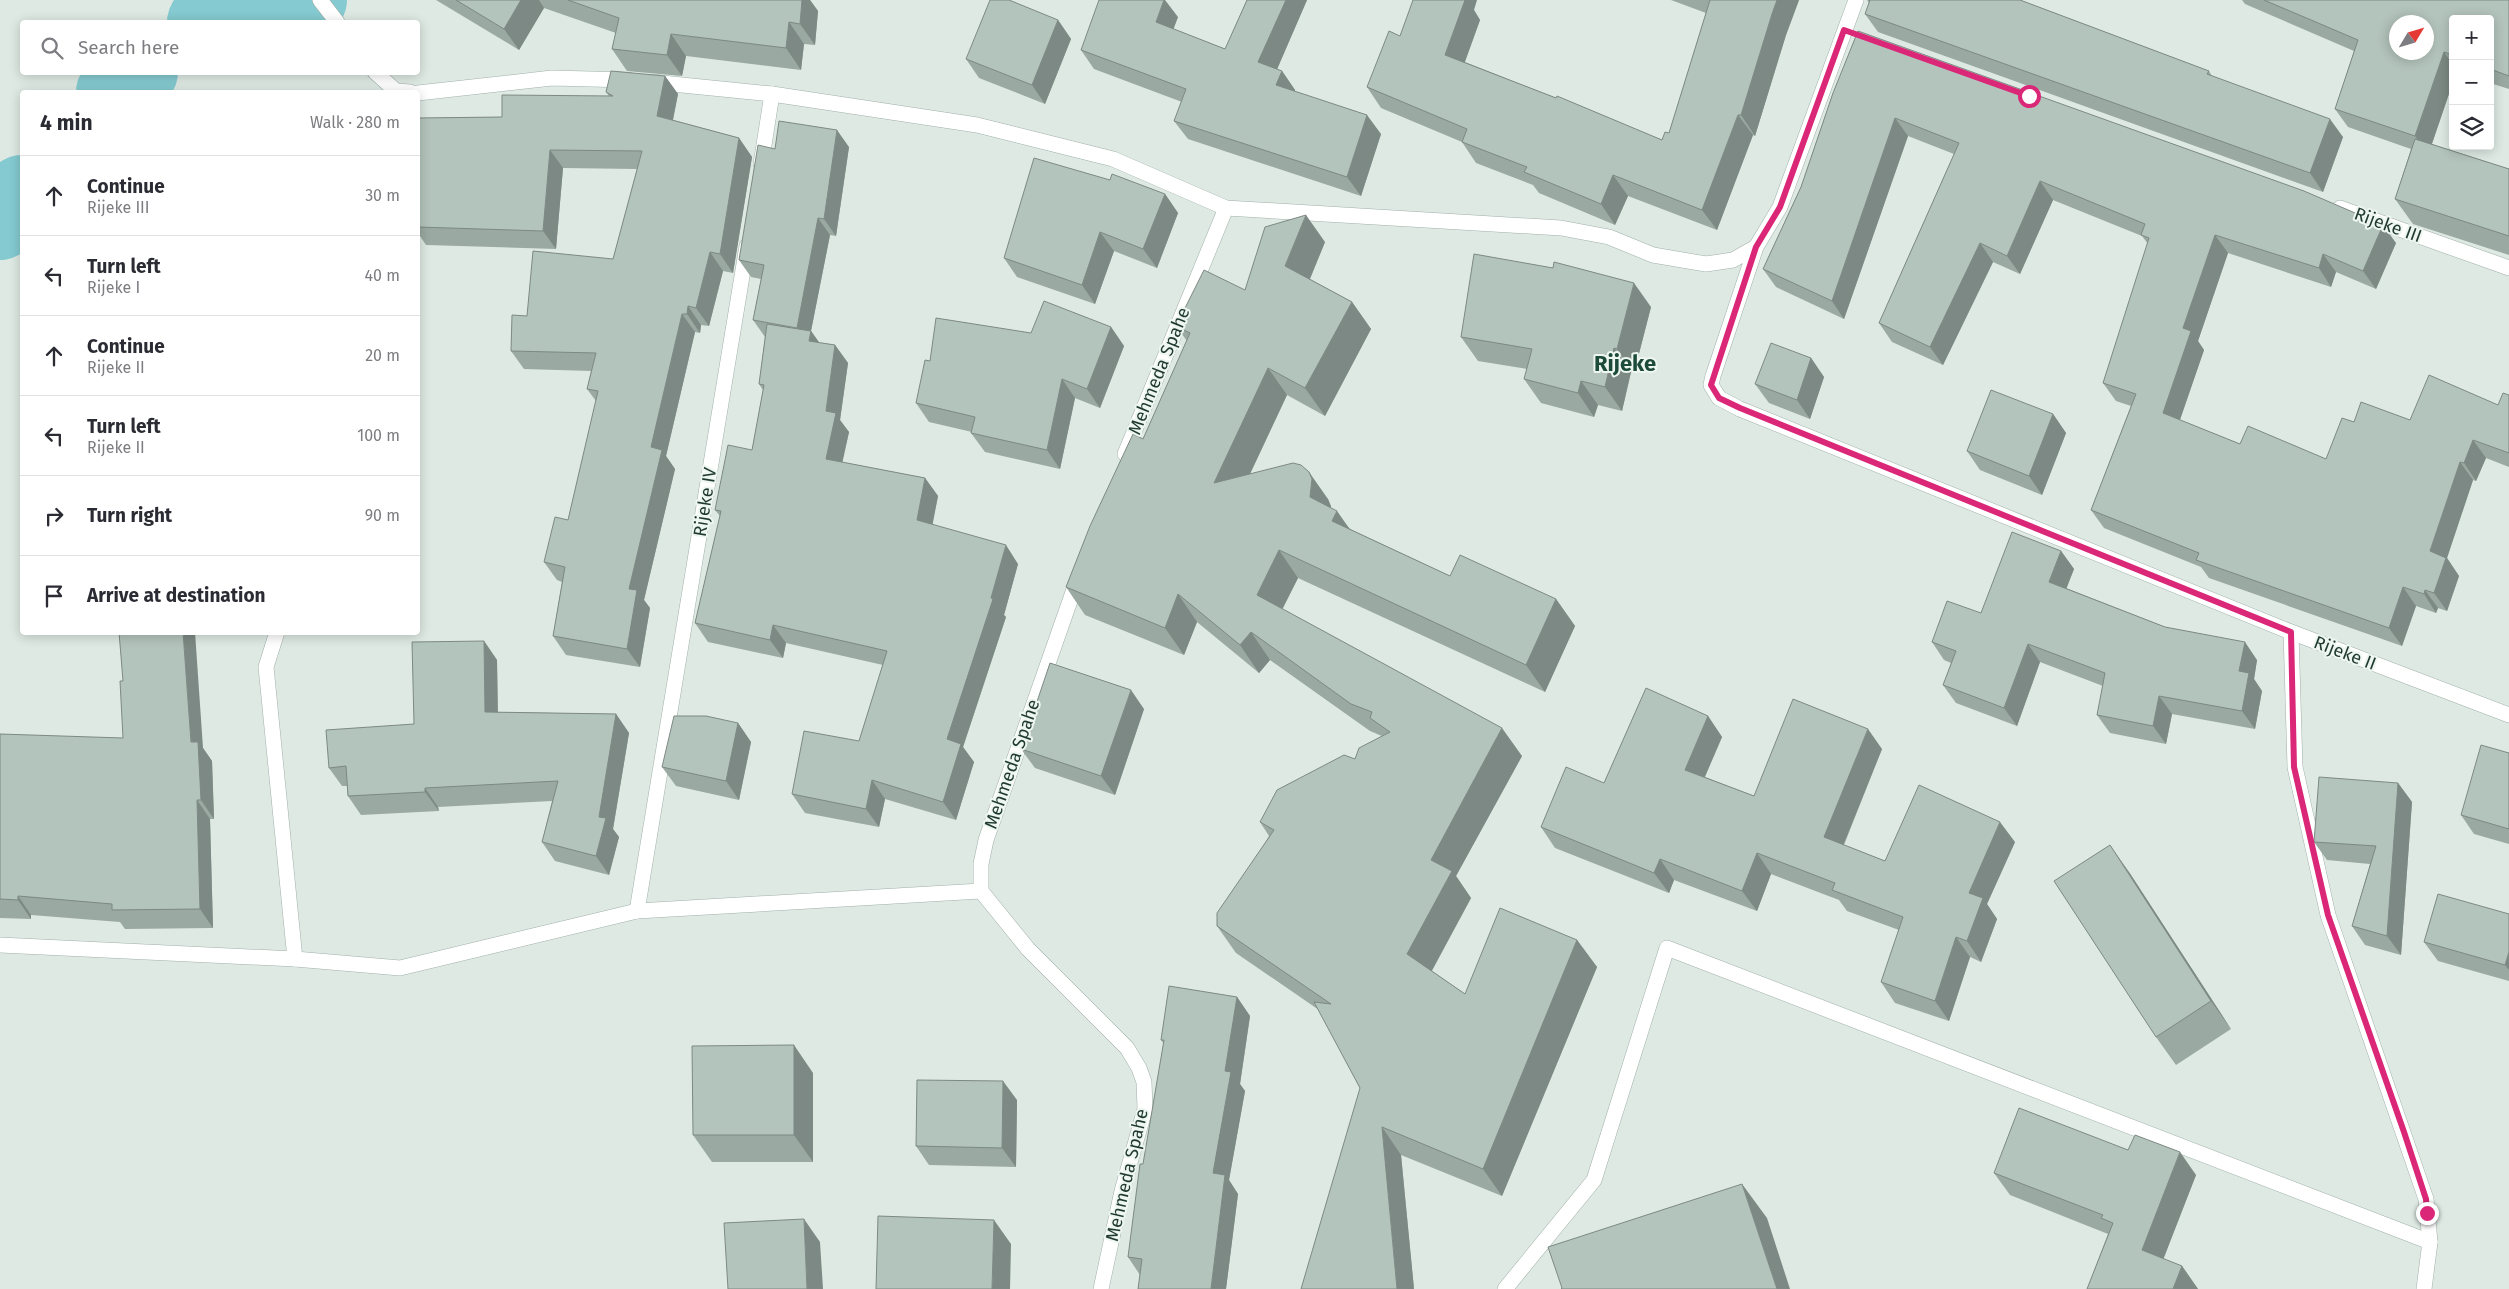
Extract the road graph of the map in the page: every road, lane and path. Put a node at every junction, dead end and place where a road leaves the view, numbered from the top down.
1 (320, 0) edge
2 (1856, 0) edge
3 (335, 20) edge
4 (1844, 30) junction
5 (1863, 37) edge
6 (379, 75) edge
7 (398, 90) edge
8 (420, 93) edge
9 (772, 94) junction
10 (758, 182) edge
11 (2322, 201) edge
12 (1226, 208) junction
13 (750, 232) edge
14 (1756, 247) junction
15 (2509, 268) edge
16 (1120, 465) edge
17 (1083, 565) edge
18 (2291, 632) junction
19 (276, 635) edge
20 (2509, 715) edge
21 (981, 891) junction
22 (637, 911) junction
23 (0, 945) edge
24 (295, 960) junction
25 (2430, 1242) junction
26 (1101, 1289) edge
27 (1505, 1289) edge
28 (2424, 1289) edge

1 - 3 street
2 - 4 street, Rijeke II
4 - 5 street
4 - 14 street, Rijeke II
6 - 7 street
8 - 9 street
9 - 10 street
9 - 12 street
11 - 15 street, Rijeke III
12 - 14 street
12 - 16 street, Mehmeda Spahe
13 - 22 street, Rijeke IV
14 - 18 street, Rijeke II
17 - 21 street, Mehmeda Spahe
18 - 20 street, Rijeke II
18 - 25 street
19 - 24 street
21 - 22 street
21 - 26 street, Mehmeda Spahe
22 - 24 street
23 - 24 street
25 - 27 street
25 - 28 street

